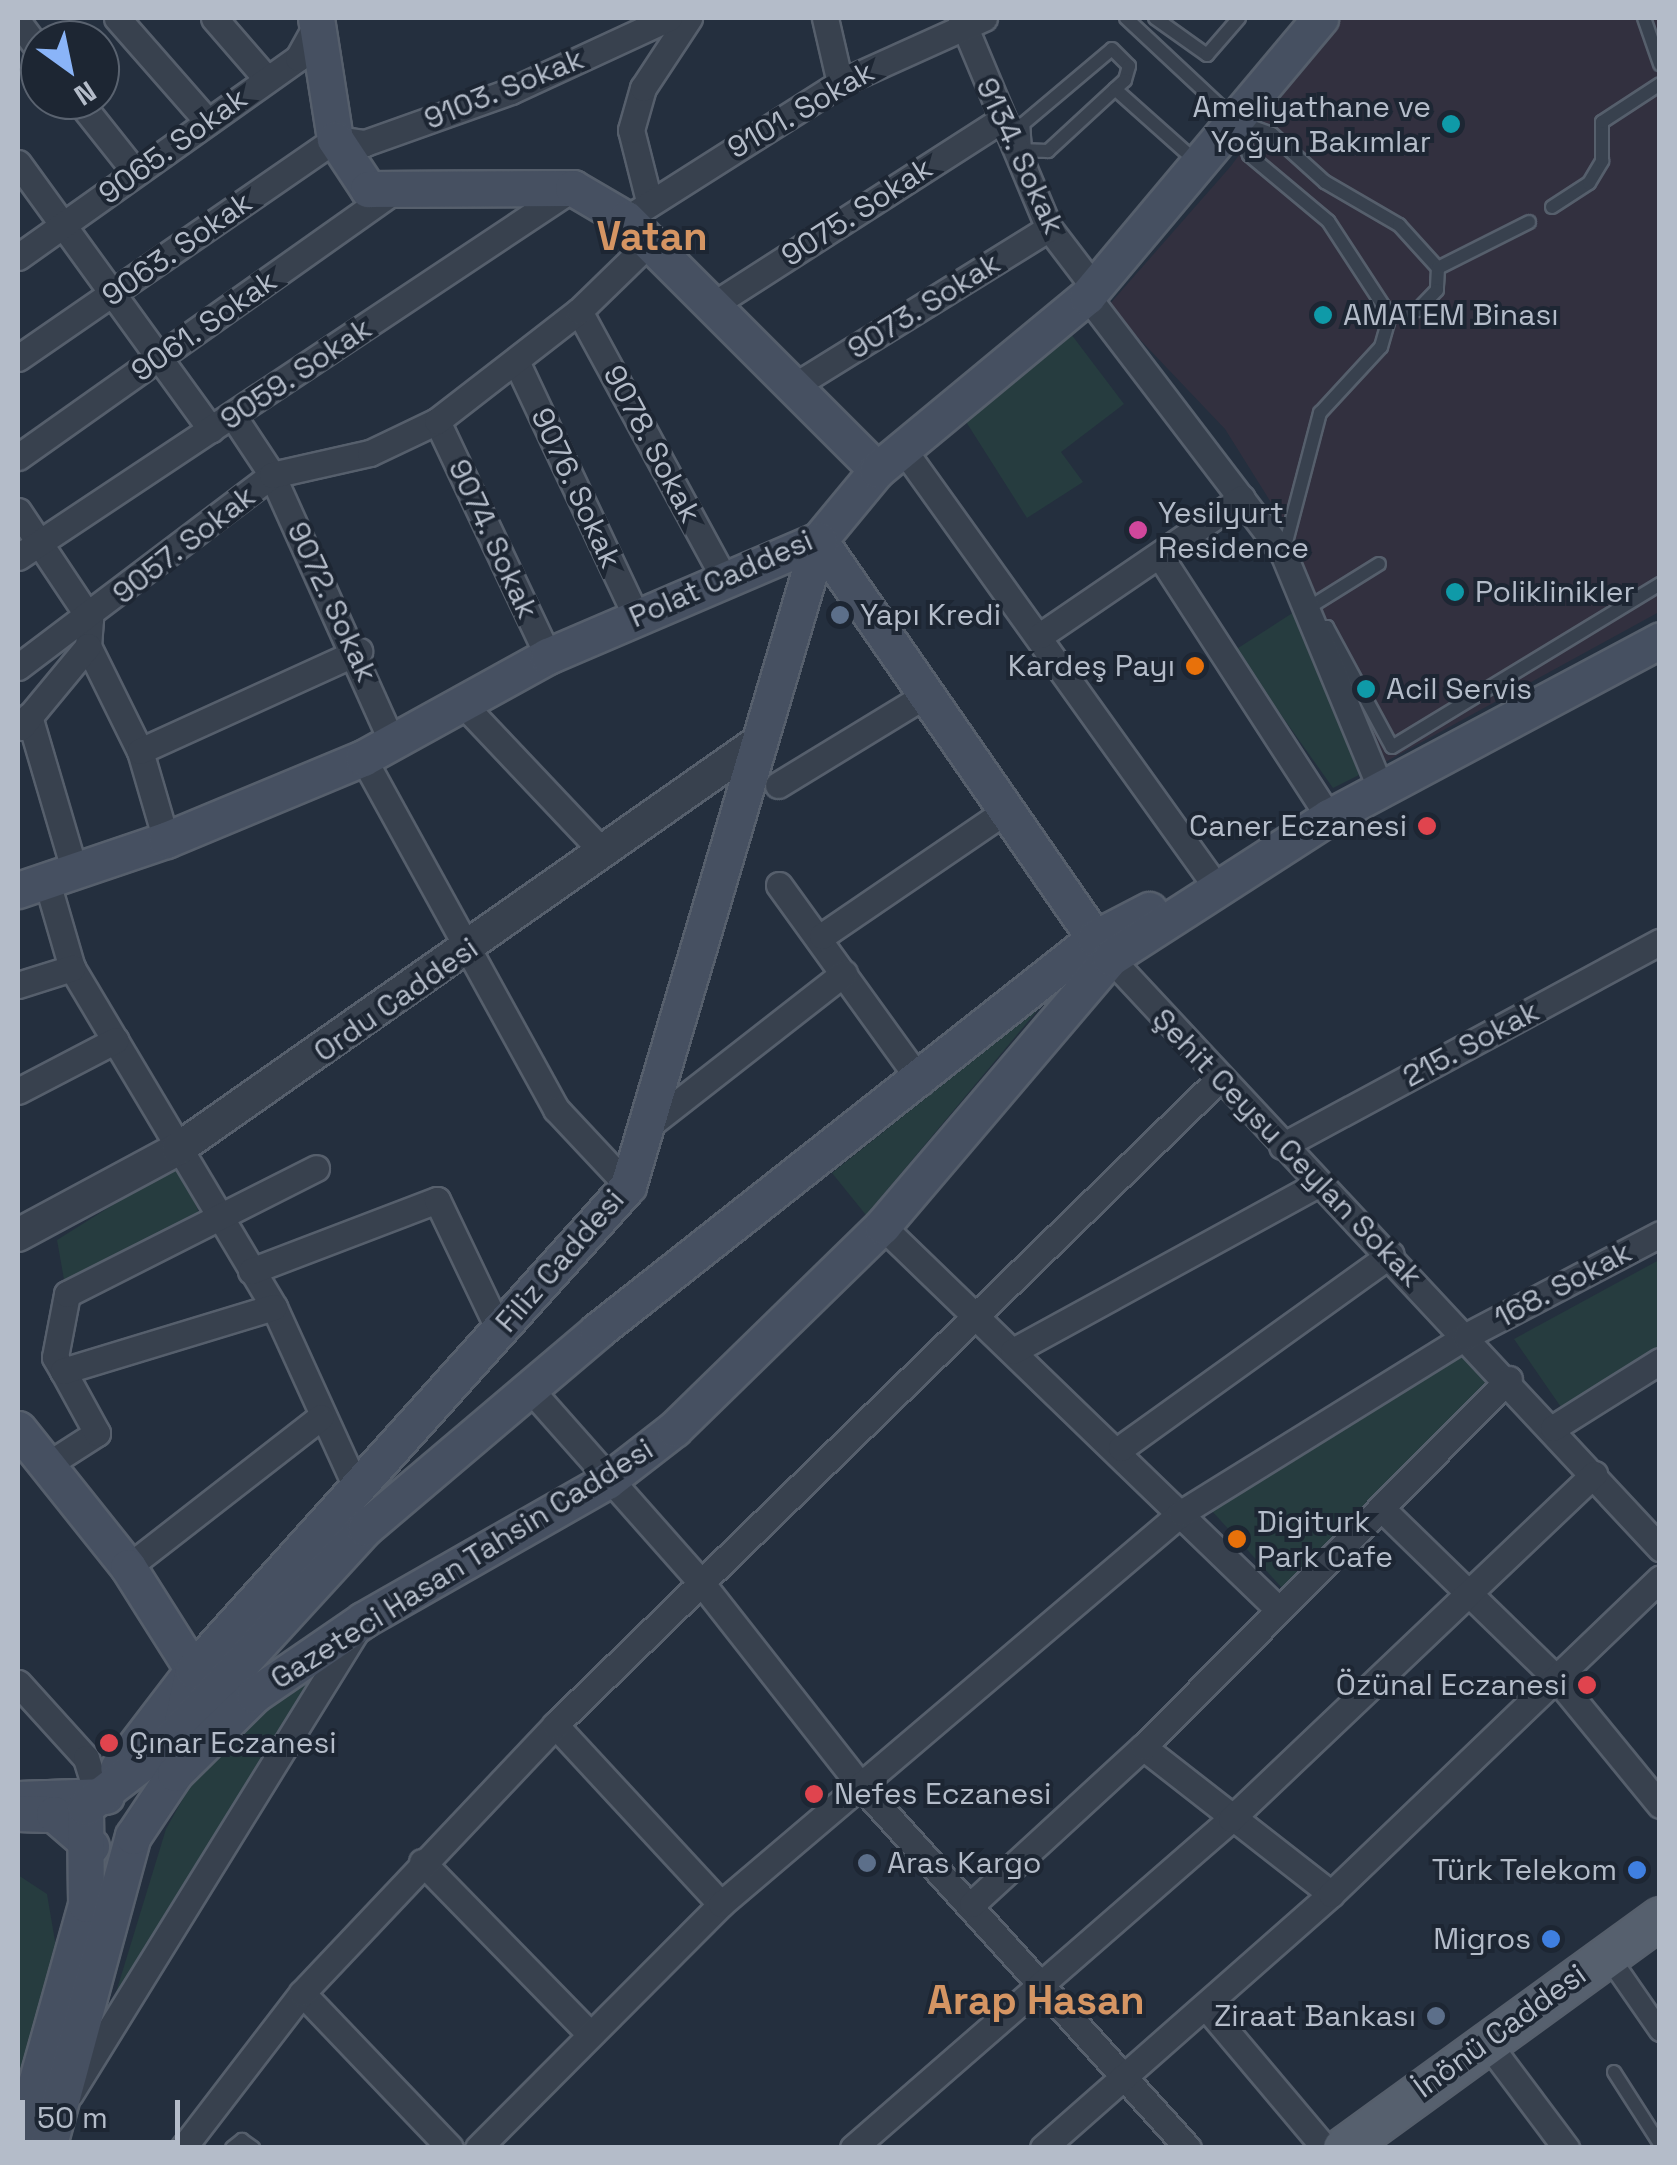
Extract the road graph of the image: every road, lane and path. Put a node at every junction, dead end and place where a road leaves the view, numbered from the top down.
1 (118, 18) edge
2 (214, 18) edge
3 (668, 18) edge
4 (689, 18) edge
5 (825, 18) edge
6 (1126, 18) edge
7 (1156, 18) edge
8 (1239, 18) edge
9 (1320, 18) edge
10 (1644, 18) edge
11 (969, 19) edge
12 (318, 20) edge
13 (1173, 30) junction
14 (1157, 47) junction
15 (1660, 64) edge
16 (266, 78) junction
17 (840, 83) junction
18 (1660, 84) edge
19 (1115, 89) junction
20 (94, 120) edge
21 (1236, 120) junction
22 (208, 122) junction
23 (998, 122) junction
24 (335, 139) junction
25 (18, 162) edge
26 (1199, 164) junction
27 (134, 172) junction
28 (573, 188) junction
29 (390, 194) junction
30 (1552, 207) dead end
31 (642, 220) junction
32 (1529, 222) dead end
33 (68, 223) junction
34 (1048, 228) junction
35 (18, 257) edge
36 (1438, 268) junction
37 (118, 290) junction
38 (1091, 292) junction
39 (716, 304) junction
40 (579, 311) junction
41 (1390, 316) junction
42 (161, 357) junction
43 (18, 358) edge
44 (516, 361) junction
45 (799, 384) junction
46 (438, 421) junction
47 (222, 423) junction
48 (18, 457) edge
49 (890, 460) junction
50 (272, 475) junction
51 (1242, 498) junction
52 (18, 511) edge
53 (819, 540) junction
54 (28, 550) edge
55 (1283, 553) junction
56 (1160, 556) junction
57 (768, 562) junction
58 (1379, 564) dead end
59 (724, 578) junction
60 (810, 583) junction
61 (1656, 590) edge
62 (636, 616) junction
63 (90, 619) junction
64 (1308, 620) junction
65 (1041, 636) junction
66 (1660, 640) edge
67 (88, 646) junction
68 (358, 651) junction
69 (548, 656) junction
70 (18, 667) edge
71 (927, 694) junction
72 (462, 702) junction
73 (23, 723) edge
74 (758, 742) junction
75 (377, 749) junction
76 (140, 751) junction
77 (778, 786) dead end
78 (1381, 790) junction
79 (1008, 808) junction
80 (1329, 817) junction
81 (1297, 837) junction
82 (166, 840) junction
83 (599, 848) junction
84 (1210, 878) junction
85 (46, 881) edge
86 (779, 885) dead end
87 (822, 936) junction
88 (1660, 942) edge
89 (1102, 948) junction
90 (471, 950) junction
91 (72, 968) junction
92 (844, 973) junction
93 (18, 986) edge
94 (116, 1040) junction
95 (1218, 1080) junction
96 (921, 1082) junction
97 (18, 1092) edge
98 (647, 1127) junction
99 (1282, 1146) junction
100 (178, 1149) junction
101 (316, 1168) dead end
102 (1318, 1184) junction
103 (628, 1186) junction
104 (220, 1212) junction
105 (882, 1226) junction
106 (1660, 1234) edge
107 (18, 1235) edge
108 (1391, 1254) junction
109 (251, 1271) junction
110 (274, 1307) junction
111 (977, 1320) junction
112 (499, 1330) junction
113 (1466, 1336) junction
114 (1012, 1351) junction
115 (1660, 1360) edge
116 (63, 1371) junction
117 (1509, 1379) junction
118 (529, 1388) junction
119 (321, 1417) junction
120 (1553, 1428) junction
121 (1121, 1448) junction
122 (27, 1451) edge
123 (1594, 1474) junction
124 (607, 1481) junction
125 (357, 1490) junction
126 (1380, 1508) junction
127 (1181, 1513) junction
128 (1660, 1548) edge
129 (128, 1567) junction
130 (1660, 1578) edge
131 (704, 1586) junction
132 (1469, 1596) junction
133 (1279, 1610) junction
134 (363, 1620) junction
135 (193, 1670) junction
136 (1556, 1678) junction
137 (18, 1683) edge
138 (182, 1721) junction
139 (555, 1726) junction
140 (1143, 1747) junction
141 (174, 1773) junction
142 (860, 1784) junction
143 (98, 1797) junction
144 (1660, 1805) edge
145 (21, 1808) edge
146 (1231, 1819) junction
147 (81, 1831) junction
148 (132, 1836) junction
149 (422, 1862) junction
150 (86, 1882) junction
151 (1331, 1894) junction
152 (721, 1904) junction
153 (972, 1904) junction
154 (1660, 1918) edge
155 (1606, 1953) junction
156 (1042, 1988) junction
157 (1635, 1989) junction
158 (302, 1993) junction
159 (1207, 2008) junction
160 (1660, 2012) edge
161 (587, 2031) junction
162 (1660, 2031) edge
163 (1486, 2041) junction
164 (1126, 2071) junction
165 (1614, 2072) dead end
166 (58, 2111) junction
167 (1660, 2144) edge
168 (18, 2148) edge
169 (48, 2148) edge
170 (184, 2148) edge
171 (232, 2148) edge
172 (253, 2148) edge
173 (450, 2148) edge
174 (478, 2148) edge
175 (853, 2148) edge
176 (1043, 2148) edge
177 (1188, 2148) edge
178 (1325, 2148) edge
179 (1344, 2148) edge
180 (1566, 2148) edge

1 - 22 street
2 - 16 street
3 - 24 street, 9103. Sokak
4 - 31 street
5 - 17 street
6 - 14 lane
7 - 13 lane
8 - 13 lane
9 - 21 main road, Polat Caddesi
10 - 15 lane
11 - 17 street, 9101. Sokak
11 - 23 street, 9134. Sokak
12 - 16 street, 9065. Sokak
12 - 24 main road
13 - 14 lane
14 - 21 lane
16 - 22 street, 9065. Sokak
17 - 31 street, 9101. Sokak
18 - 30 lane
19 - 19 lane
19 - 26 lane
20 - 27 street
21 - 26 main road, Polat Caddesi
21 - 36 lane
21 - 41 lane
22 - 27 street, 9065. Sokak
23 - 34 street, 9134. Sokak
23 - 39 street, 9075. Sokak
24 - 29 main road
24 - 37 street, 9063. Sokak
25 - 33 street, 9072. Sokak
26 - 38 main road, Polat Caddesi
27 - 33 street, 9065. Sokak
28 - 29 main road
28 - 31 main road
28 - 47 street, 9059. Sokak
29 - 42 street, 9061. Sokak
31 - 39 main road
31 - 40 street, 9057. Sokak
32 - 36 lane
33 - 35 street, 9065. Sokak
33 - 37 street, 9072. Sokak
34 - 38 street, 9134. Sokak
34 - 45 street, 9073. Sokak
36 - 41 lane
37 - 42 street, 9072. Sokak
37 - 43 street, 9063. Sokak
38 - 49 main road, Polat Caddesi
38 - 51 street, 9134. Sokak
39 - 45 main road
40 - 44 street, 9057. Sokak
40 - 59 street, 9078. Sokak
41 - 55 lane
42 - 47 street, 9072. Sokak
42 - 48 street, 9061. Sokak
44 - 46 street, 9057. Sokak
44 - 62 street, 9076. Sokak
45 - 49 main road
46 - 50 street, 9057. Sokak
46 - 69 street, 9074. Sokak
47 - 50 street, 9072. Sokak
47 - 54 street, 9059. Sokak
49 - 53 main road, Polat Caddesi
49 - 65 street
50 - 63 street, 9057. Sokak
50 - 68 street, 9072. Sokak
51 - 55 street, 9134. Sokak
51 - 56 street
52 - 54 street
53 - 57 main road, Polat Caddesi
53 - 60 main road, Filiz Caddesi
53 - 71 main road
54 - 63 street
55 - 64 street, 9134. Sokak
56 - 65 street
56 - 80 street
57 - 59 main road, Polat Caddesi
57 - 60 main road
58 - 64 lane
59 - 62 main road, Polat Caddesi
60 - 74 main road, Filiz Caddesi
61 - 64 lane
62 - 69 main road, Polat Caddesi
63 - 67 street
63 - 70 street, 9057. Sokak
64 - 78 street, 9134. Sokak
65 - 84 street
66 - 78 main road, Gazeteci Hasan Tahsin Caddesi
67 - 73 street
67 - 76 street
68 - 75 street, 9072. Sokak
68 - 76 street
69 - 72 main road, Polat Caddesi
71 - 77 street
71 - 79 main road
72 - 75 main road, Polat Caddesi
72 - 83 street
73 - 85 street
74 - 83 street, Ordu Caddesi
74 - 98 main road, Filiz Caddesi
75 - 82 main road, Polat Caddesi
75 - 90 street, 9072. Sokak
76 - 82 street
78 - 80 main road, Gazeteci Hasan Tahsin Caddesi
79 - 87 street
79 - 89 main road
80 - 81 main road, Gazeteci Hasan Tahsin Caddesi
81 - 84 main road, Gazeteci Hasan Tahsin Caddesi
81 - 89 main road, Gazeteci Hasan Tahsin Caddesi
82 - 85 main road, Polat Caddesi
83 - 90 street, Ordu Caddesi
84 - 89 main road, Gazeteci Hasan Tahsin Caddesi
85 - 91 street
86 - 87 street
87 - 92 street
88 - 99 street, 215. Sokak
89 - 95 street, Şehit Ceysu Ceylan Sokak
89 - 96 main road, Gazeteci Hasan Tahsin Caddesi
89 - 105 main road, Gazeteci Hasan Tahsin Caddesi
90 - 100 street, Ordu Caddesi
90 - 103 street, 9072. Sokak
91 - 93 street
91 - 94 street
92 - 96 street
92 - 98 street
94 - 97 street
94 - 100 street
95 - 99 street, Şehit Ceysu Ceylan Sokak
95 - 111 street
96 - 118 main road, Gazeteci Hasan Tahsin Caddesi
98 - 103 main road, Filiz Caddesi
99 - 102 street, Şehit Ceysu Ceylan Sokak
100 - 104 street
100 - 107 street, Ordu Caddesi
101 - 104 street
102 - 108 street, Şehit Ceysu Ceylan Sokak
102 - 114 street
103 - 112 main road, Filiz Caddesi
104 - 109 street
104 - 116 street
105 - 111 street
105 - 124 main road, Gazeteci Hasan Tahsin Caddesi
106 - 113 street, 168. Sokak
108 - 113 street, Şehit Ceysu Ceylan Sokak
108 - 121 street
109 - 110 street
109 - 112 street
110 - 116 street
110 - 119 street
111 - 114 street
111 - 131 street
112 - 125 main road, Filiz Caddesi
113 - 117 street, Şehit Ceysu Ceylan Sokak
113 - 127 street, 168. Sokak
114 - 121 street
115 - 120 street
116 - 122 street
117 - 120 street, Şehit Ceysu Ceylan Sokak
117 - 126 street
118 - 124 street
118 - 138 main road, Gazeteci Hasan Tahsin Caddesi
119 - 125 street
119 - 129 street
120 - 123 street, Şehit Ceysu Ceylan Sokak
121 - 127 street
122 - 129 main road
123 - 128 street, Şehit Ceysu Ceylan Sokak
123 - 132 street
124 - 131 street
124 - 134 main road, Gazeteci Hasan Tahsin Caddesi
125 - 135 main road, Filiz Caddesi
126 - 132 street
126 - 133 street
127 - 133 street
127 - 142 street, 168. Sokak
129 - 135 main road
130 - 136 street
131 - 139 street
131 - 142 street
132 - 136 street
132 - 146 street
133 - 140 street
134 - 141 main road, Gazeteci Hasan Tahsin Caddesi
134 - 166 street
135 - 138 main road
135 - 143 main road, Filiz Caddesi
136 - 144 street
136 - 151 street
137 - 143 street
138 - 141 main road
138 - 143 main road, Gazeteci Hasan Tahsin Caddesi
139 - 149 street
139 - 152 street
140 - 146 street
140 - 153 street
141 - 148 main road, Gazeteci Hasan Tahsin Caddesi
142 - 152 street, 168. Sokak
142 - 153 street
143 - 145 main road
143 - 147 main road
143 - 148 main road
145 - 147 main road
145 - 150 main road
146 - 151 street
146 - 156 street
147 - 148 main road
147 - 150 main road
148 - 166 main road, Gazeteci Hasan Tahsin Caddesi
149 - 158 street
149 - 161 street
150 - 168 main road
151 - 159 street
152 - 161 street, 168. Sokak
153 - 156 street
154 - 155 main road, İnönü Caddesi
155 - 157 street
155 - 163 main road, İnönü Caddesi
156 - 164 street
156 - 175 street
157 - 160 street
157 - 162 street
158 - 170 street
158 - 173 street
159 - 164 street
159 - 178 street
161 - 174 street, 168. Sokak
163 - 179 main road, İnönü Caddesi
163 - 180 street
164 - 176 street
164 - 177 street
165 - 167 lane
166 - 169 main road, Gazeteci Hasan Tahsin Caddesi
171 - 172 lane

